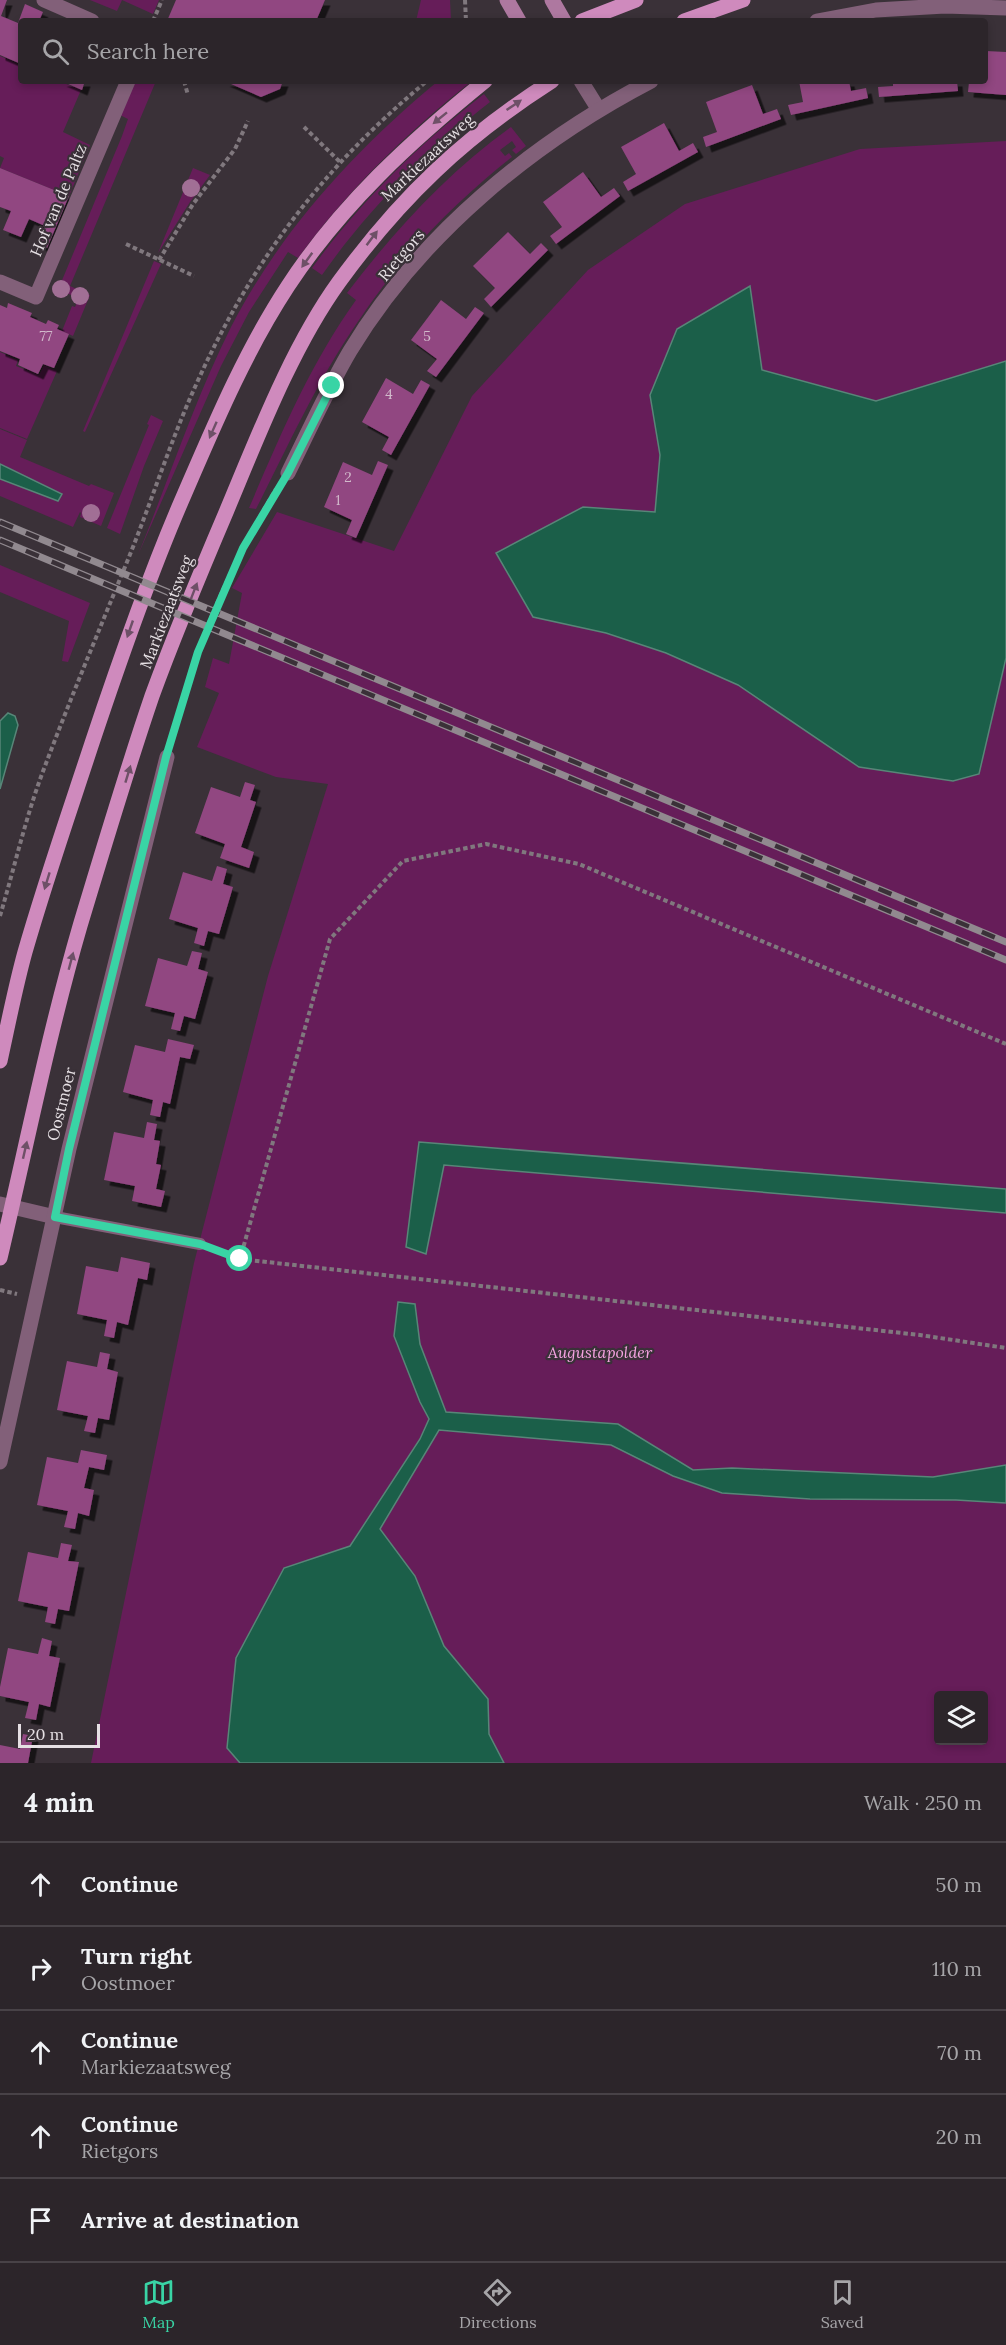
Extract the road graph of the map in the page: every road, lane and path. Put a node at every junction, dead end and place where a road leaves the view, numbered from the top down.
1 (44, 0) edge
2 (162, 0) edge
3 (465, 0) edge
4 (507, 0) edge
5 (552, 0) edge
6 (636, 0) edge
7 (743, 0) edge
8 (1006, 8) edge
9 (85, 18) edge
10 (154, 18) edge
11 (466, 18) edge
12 (517, 18) edge
13 (562, 18) edge
14 (590, 18) edge
15 (692, 18) edge
16 (833, 18) edge
17 (127, 84) edge
18 (185, 84) edge
19 (481, 84) edge
20 (548, 84) edge
21 (583, 84) edge
22 (646, 84) edge
23 (188, 95) dead end
24 (599, 110) junction
25 (248, 122) dead end
26 (304, 127) dead end
27 (340, 162) dead end
28 (126, 244) dead end
29 (159, 260) junction
30 (194, 276) dead end
31 (0, 282) edge
32 (288, 473) joint
33 (166, 757) joint
34 (1006, 1044) edge
35 (0, 1061) edge
36 (6, 1206) edge
37 (55, 1217) junction
38 (200, 1244) joint
39 (0, 1258) edge
40 (240, 1259) junction
41 (1006, 1348) edge
42 (0, 1462) edge

1 - 9 street
2 - 10 path
3 - 11 path
4 - 12 main road
5 - 13 main road
6 - 14 main road
7 - 15 main road
8 - 16 street
17 - 31 street, Hof van de Paltz
18 - 23 path
19 -> 35 main road, Markiezaatsweg
36 -> 20 main road, Markiezaatsweg
21 - 24 street
22 - 24 street, Rietgors
24 - 32 street, Rietgors
25 - 29 path
26 - 27 path
28 - 29 path
29 - 30 path
32 - 33 path
33 - 37 street, Oostmoer
34 - 40 path
36 - 37 street
36 - 39 main road, Markiezaatsweg
37 - 38 lane
37 - 42 street, Oostmoer
38 - 40 path
40 - 41 path

